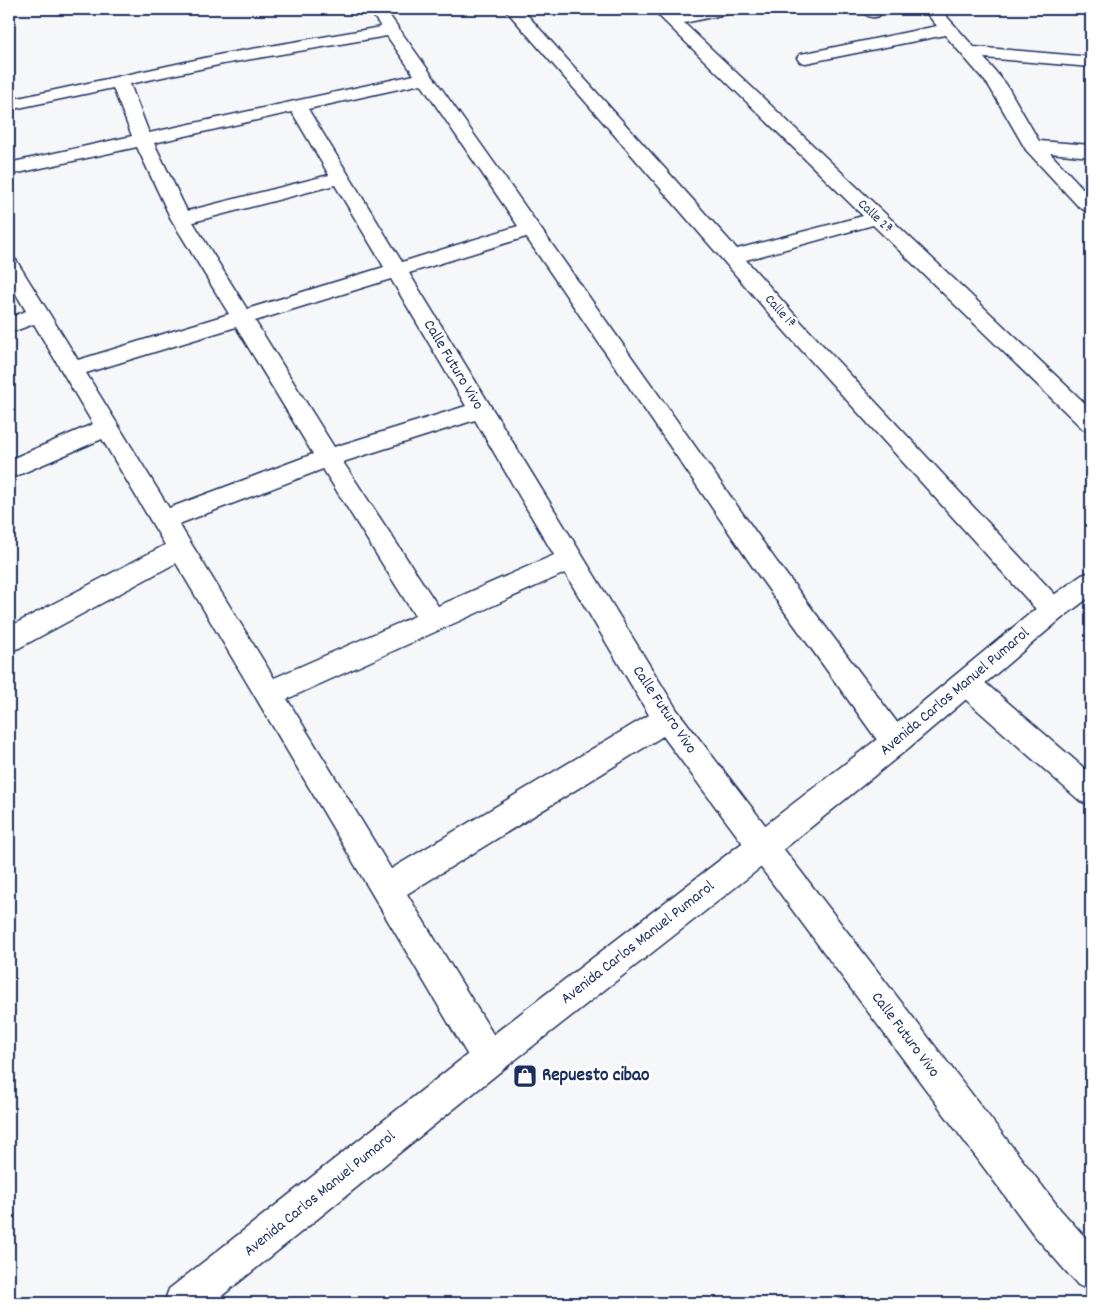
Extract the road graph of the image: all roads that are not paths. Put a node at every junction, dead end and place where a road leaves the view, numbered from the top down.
1 (377, 9) edge
2 (513, 9) edge
3 (730, 9) edge
4 (931, 9) edge
5 (667, 15) edge
6 (949, 28) junction
7 (391, 30) junction
8 (969, 52) junction
9 (806, 58) dead end
10 (1091, 62) edge
11 (425, 78) junction
12 (119, 80) junction
13 (9, 105) edge
14 (298, 107) junction
15 (144, 140) junction
16 (1033, 146) junction
17 (1091, 151) edge
18 (9, 170) edge
19 (341, 178) junction
20 (1091, 206) edge
21 (877, 218) junction
22 (181, 219) junction
23 (530, 229) junction
24 (733, 257) junction
25 (9, 265) edge
26 (396, 270) junction
27 (39, 314) junction
28 (242, 317) junction
29 (9, 326) edge
30 (72, 370) junction
31 (480, 410) junction
32 (1091, 423) edge
33 (107, 427) junction
34 (328, 458) junction
35 (9, 470) edge
36 (164, 520) junction
37 (180, 549) junction
38 (570, 559) junction
39 (1091, 582) edge
40 (1053, 610) junction
41 (432, 620) junction
42 (9, 640) edge
43 (966, 683) junction
44 (268, 694) junction
45 (667, 719) junction
46 (895, 742) junction
47 (1091, 792) edge
48 (763, 847) junction
49 (386, 889) junction
50 (489, 1059) junction
51 (1091, 1272) edge
52 (183, 1303) edge

1 - 7 street
2 - 24 street, Calle 1ª
3 - 5 street
4 - 6 street
5 - 21 street, Calle 2ª
6 - 8 street
6 - 9 street
7 - 11 street
7 - 12 street
8 - 10 street
8 - 16 street
11 - 14 street
11 - 23 street
12 - 13 street
12 - 15 street
14 - 15 street
14 - 19 street, Calle Futuro Vivo
15 - 18 street
15 - 22 street
16 - 17 street
16 - 20 street
19 - 22 street
19 - 26 street, Calle Futuro Vivo
21 - 24 street
21 - 32 street, Calle 2ª
22 - 28 street
23 - 26 street
23 - 46 street
24 - 40 street, Calle 1ª
25 - 27 street
26 - 28 street
26 - 31 street, Calle Futuro Vivo
27 - 29 street
27 - 30 street
28 - 30 street
28 - 34 street
30 - 33 street
31 - 34 street
31 - 38 street, Calle Futuro Vivo
33 - 35 street
33 - 36 street
34 - 36 street
34 - 41 street
36 - 37 street
37 - 42 street
37 - 44 street
38 - 41 street
38 - 45 street, Calle Futuro Vivo
39 - 40 street, Avenida Carlos Manuel Pumarol
40 - 43 street, Avenida Carlos Manuel Pumarol
41 - 44 street
43 - 46 street, Avenida Carlos Manuel Pumarol
43 - 47 street
44 - 49 street
45 - 48 street, Calle Futuro Vivo
45 - 49 street
46 - 48 street, Avenida Carlos Manuel Pumarol
48 - 50 street, Avenida Carlos Manuel Pumarol
48 - 51 street, Calle Futuro Vivo
49 - 50 street
50 - 52 street, Avenida Carlos Manuel Pumarol

